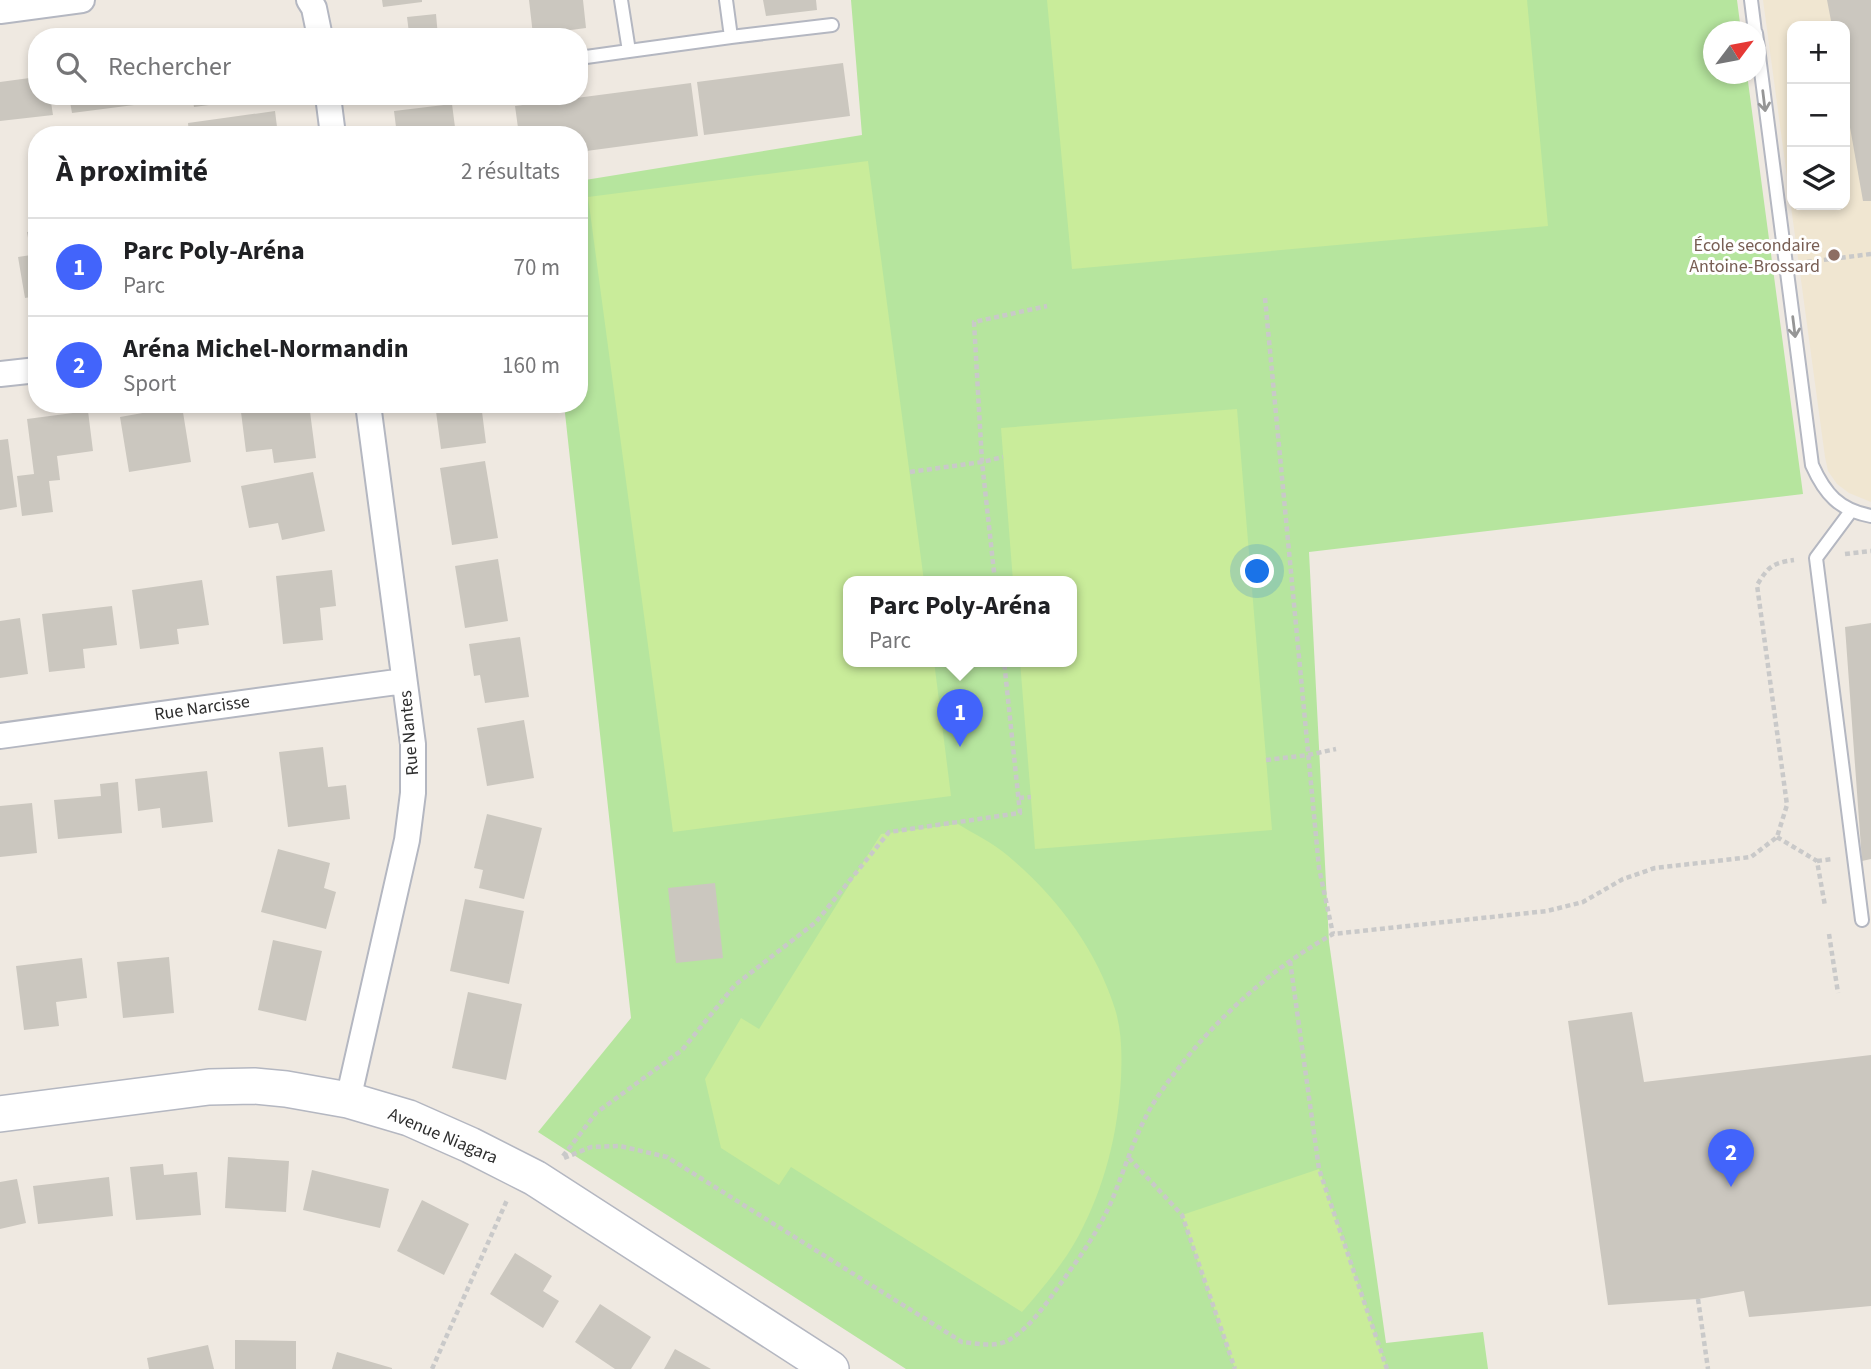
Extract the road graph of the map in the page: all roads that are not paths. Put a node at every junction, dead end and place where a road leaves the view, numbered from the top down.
1 (82, 0) edge
2 (309, 0) edge
3 (621, 0) edge
4 (726, 0) edge
5 (1751, 0) edge
6 (0, 11) edge
7 (1754, 21) edge
8 (832, 25) dead end
9 (318, 28) edge
10 (731, 37) junction
11 (629, 51) junction
12 (588, 57) edge
13 (1762, 84) edge
14 (329, 105) edge
15 (332, 126) edge
16 (28, 371) edge
17 (0, 374) edge
18 (369, 413) edge
19 (1851, 511) junction
20 (1871, 516) edge
21 (404, 681) junction
22 (0, 736) edge
23 (1862, 920) dead end
24 (348, 1100) junction
25 (0, 1114) edge
26 (831, 1369) edge

1 - 6 street
2 - 9 street
3 - 11 lane
4 - 10 lane
5 - 7 lane
8 - 10 lane
10 - 11 lane
11 - 12 lane
13 -> 19 lane
14 - 15 street
16 - 17 street
18 - 21 street, Rue Nantes
19 - 20 lane
19 - 23 lane
21 - 22 street, Rue Narcisse
21 - 24 street, Rue Nantes
24 - 25 street, Avenue Niagara
24 - 26 street, Avenue Niagara

